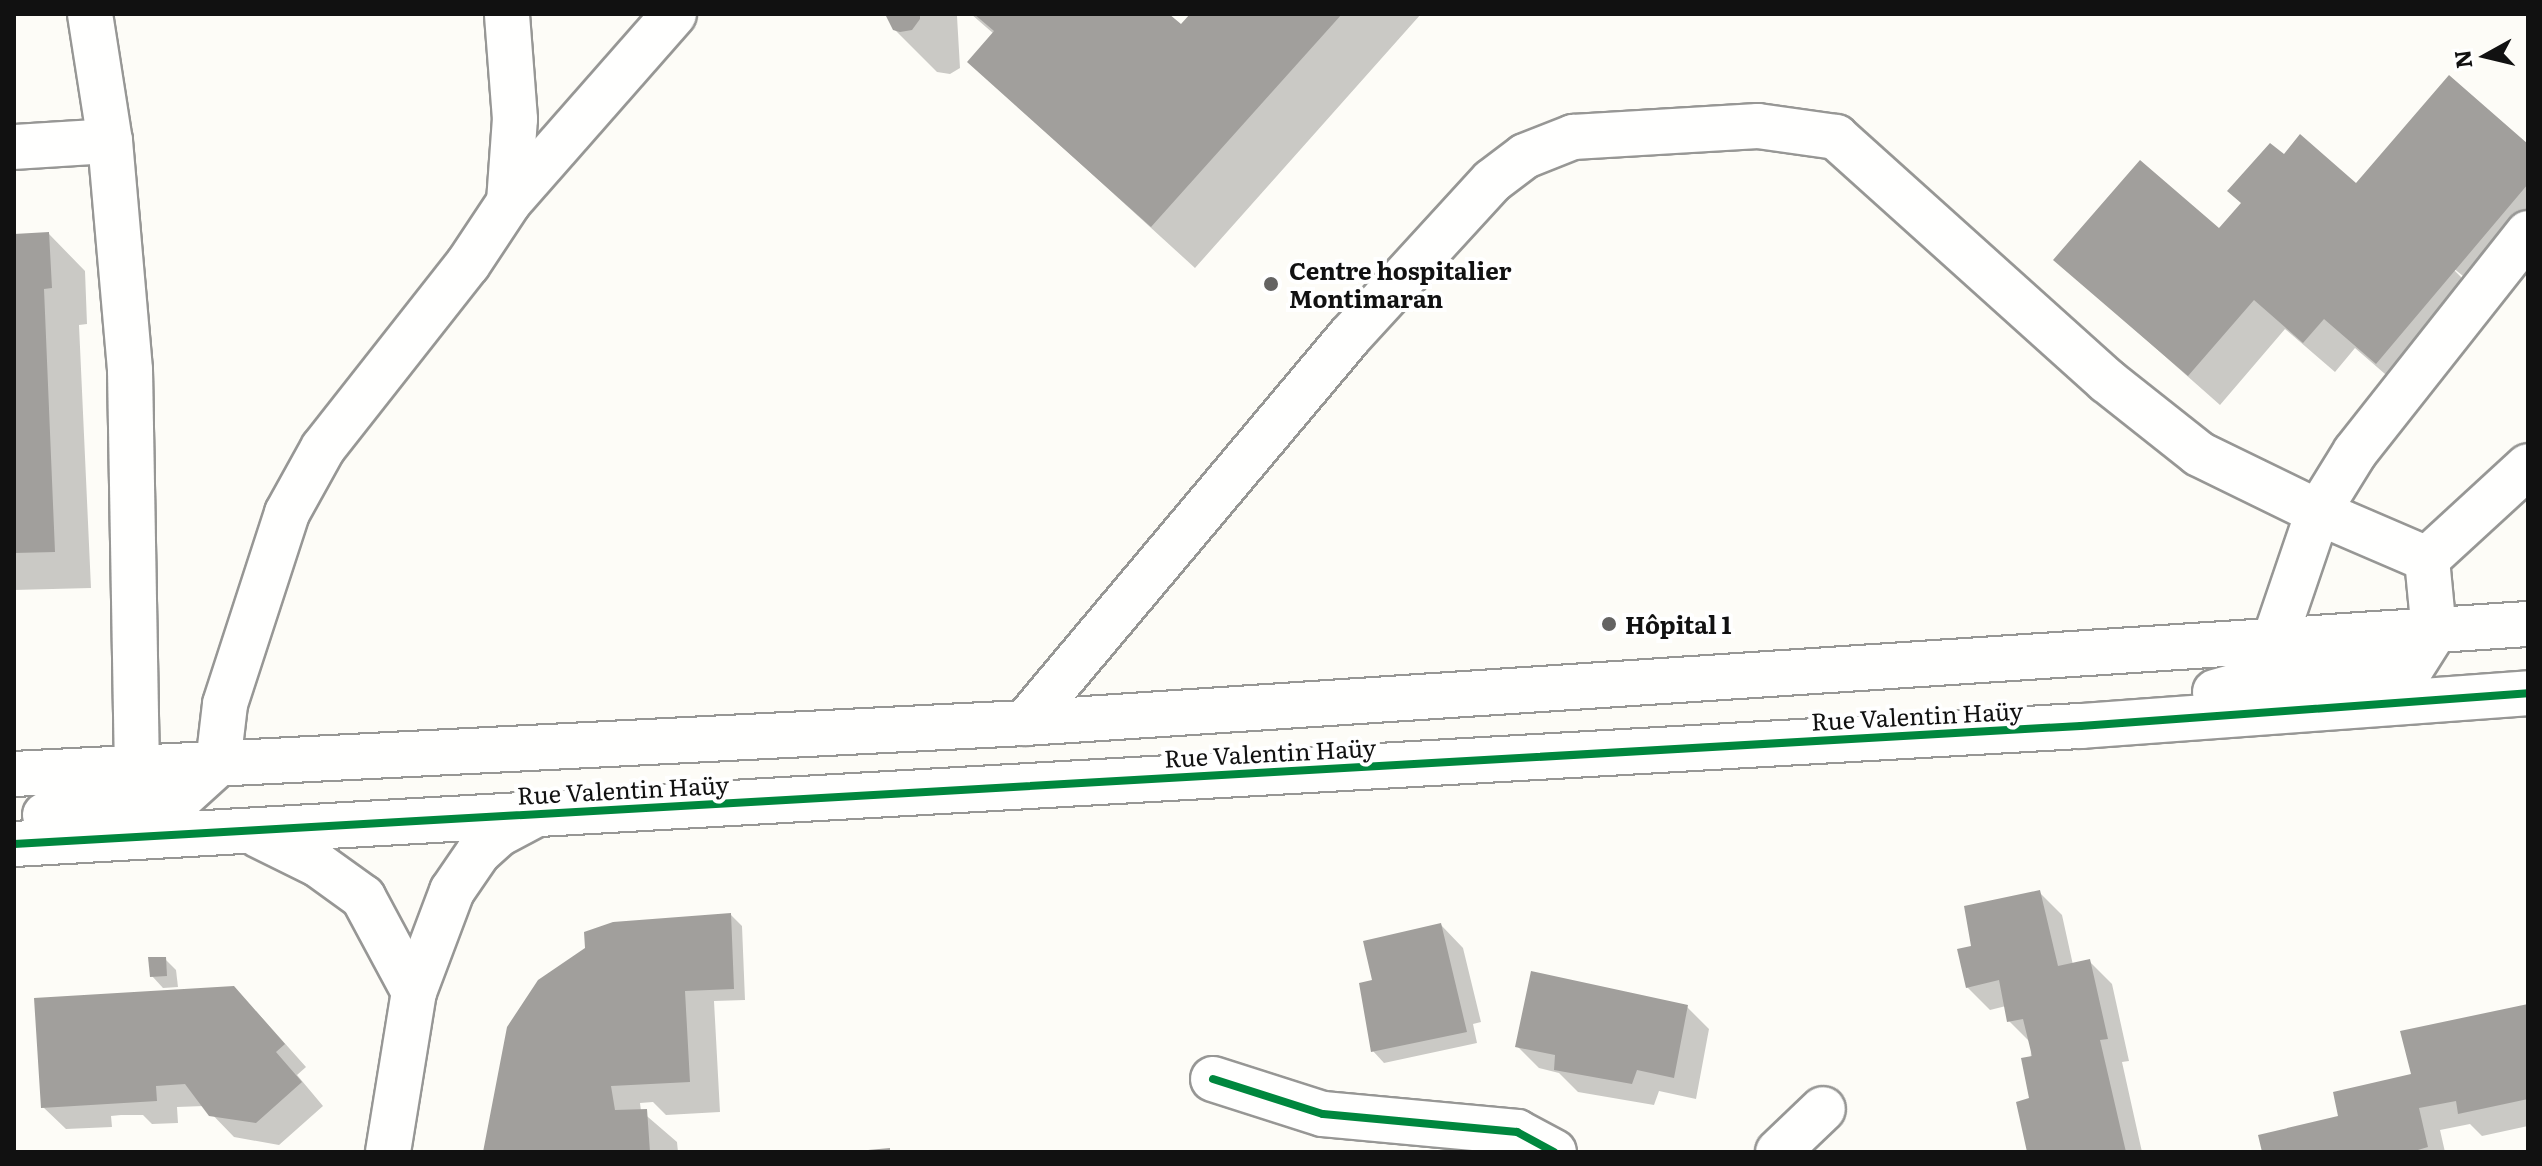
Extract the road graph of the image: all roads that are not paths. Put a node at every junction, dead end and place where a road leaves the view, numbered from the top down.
1 (90, 14) edge
2 (507, 14) edge
3 (674, 14) edge
4 (110, 141) junction
5 (14, 147) edge
6 (509, 202) junction
7 (2528, 233) edge
8 (2528, 466) edge
9 (2318, 512) junction
10 (2427, 559) junction
11 (2528, 624) edge
12 (2434, 632) junction
13 (2273, 644) junction
14 (2528, 693) edge
15 (1025, 723) junction
16 (2081, 726) junction
17 (218, 764) junction
18 (137, 767) junction
19 (14, 774) edge
20 (535, 814) junction
21 (14, 828) edge
22 (256, 834) junction
23 (14, 844) edge
24 (414, 992) junction
25 (1213, 1079) dead end
26 (1823, 1109) dead end
27 (388, 1152) edge
28 (1554, 1152) edge
29 (1778, 1152) edge

1 - 4 street
2 - 6 street
3 - 6 street
4 - 5 street
4 - 18 street
6 - 17 street
7 - 9 street
8 - 10 street
9 - 10 street
9 - 13 street
9 - 15 street
10 - 12 street
11 - 12 street, Rue Valentin Haüy
12 - 13 street, Rue Valentin Haüy
12 - 16 street
13 - 15 street, Rue Valentin Haüy
14 - 16 street, Rue Valentin Haüy
15 - 17 street, Rue Valentin Haüy
16 - 20 street, Rue Valentin Haüy
17 - 18 street, Rue Valentin Haüy
17 - 21 street
18 - 19 street, Rue Valentin Haüy
20 - 22 street, Rue Valentin Haüy
20 - 24 street
22 - 23 street, Rue Valentin Haüy
22 - 24 street
24 - 27 street
25 - 28 street
26 - 29 street

